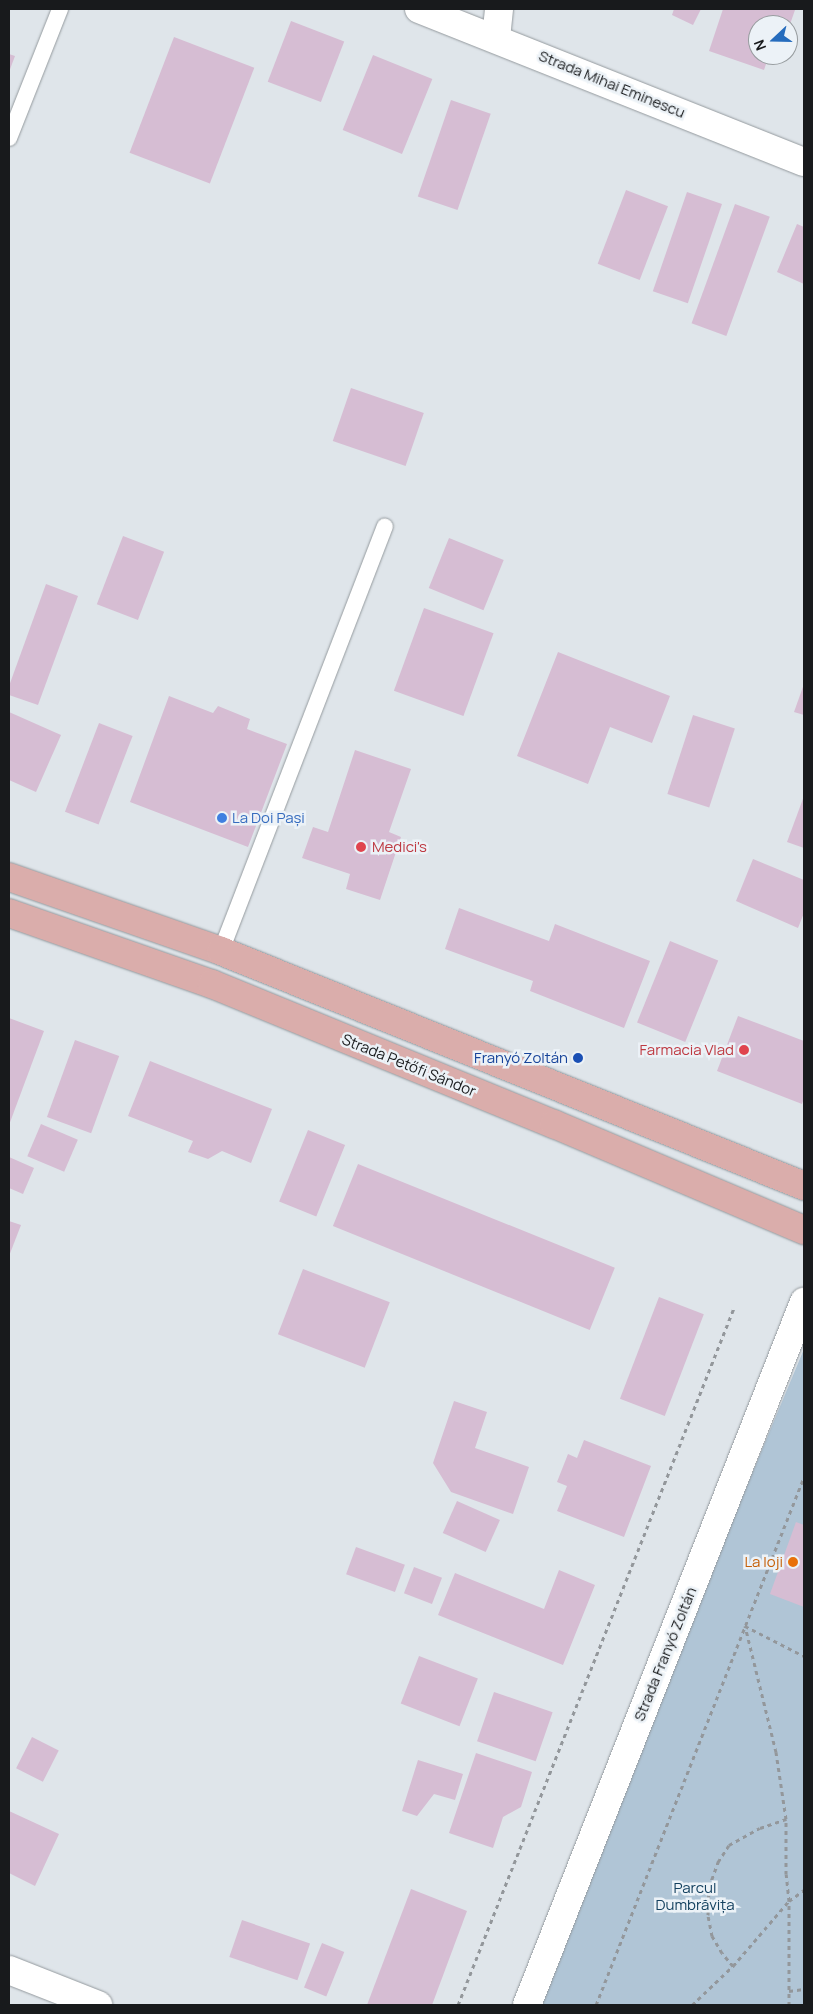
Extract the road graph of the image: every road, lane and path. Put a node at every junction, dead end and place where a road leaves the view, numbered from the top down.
1 (60, 9) edge
2 (419, 9) edge
3 (499, 9) edge
4 (496, 38) junction
5 (9, 138) edge
6 (804, 162) edge
7 (385, 527) dead end
8 (9, 877) edge
9 (9, 913) edge
10 (221, 951) junction
11 (804, 1186) edge
12 (804, 1230) edge
13 (804, 1302) edge
14 (734, 1308) dead end
15 (804, 1477) edge
16 (744, 1626) junction
17 (804, 1656) edge
18 (786, 1819) junction
19 (804, 1890) edge
20 (789, 1901) junction
21 (733, 1966) junction
22 (9, 1970) edge
23 (804, 1989) edge
24 (789, 1991) junction
25 (98, 2005) edge
26 (458, 2005) edge
27 (527, 2005) edge
28 (596, 2005) edge
29 (692, 2005) edge
30 (789, 2005) edge

1 - 5 lane
2 - 4 street, Strada Mihai Eminescu
3 - 4 street
4 - 6 street, Strada Mihai Eminescu
7 - 10 lane
8 - 10 main road
9 - 12 main road, Strada Petőfi Sándor
10 - 11 main road
13 - 27 street, Strada Franyó Zoltán
14 - 26 path
15 - 16 path
16 - 17 path
16 - 18 path
16 - 28 path
18 - 20 path
18 - 21 path
19 - 20 path
20 - 21 path
20 - 24 path
21 - 29 path
22 - 25 street
23 - 24 path
24 - 30 path

